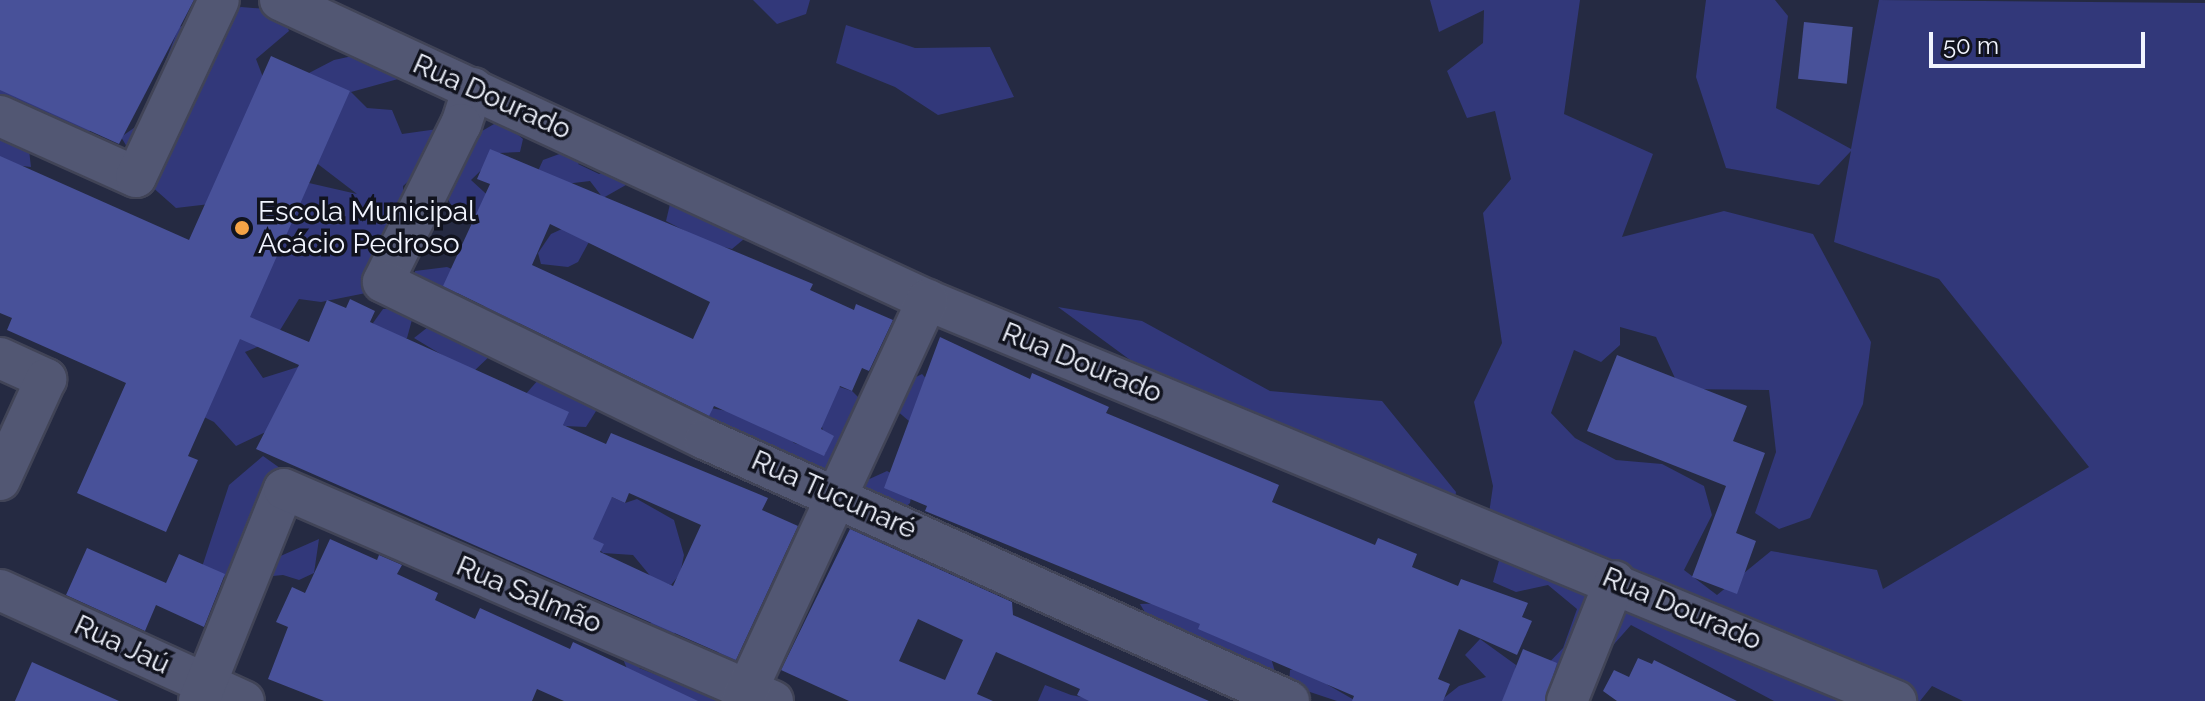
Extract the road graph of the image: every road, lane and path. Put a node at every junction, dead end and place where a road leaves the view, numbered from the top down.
1 (219, 0) edge
2 (280, 0) edge
3 (473, 88) junction
4 (0, 116) edge
5 (927, 300) junction
6 (0, 358) edge
7 (0, 480) edge
8 (839, 495) junction
9 (1615, 581) junction
10 (0, 590) edge
11 (203, 692) edge
12 (754, 697) edge
13 (244, 701) edge
14 (1289, 701) edge
15 (1567, 701) edge
16 (1896, 701) edge

1 - 4 street
2 - 3 street, Rua Dourado
3 - 5 street, Rua Dourado
3 - 8 street, Rua Tucunaré
5 - 8 street
5 - 9 street, Rua Dourado
6 - 7 street
8 - 12 street
8 - 14 street, Rua Tucunaré
9 - 15 street
9 - 16 street, Rua Dourado
10 - 11 street, Rua Jaú
11 - 12 street, Rua Salmão
11 - 13 street, Rua Jaú

